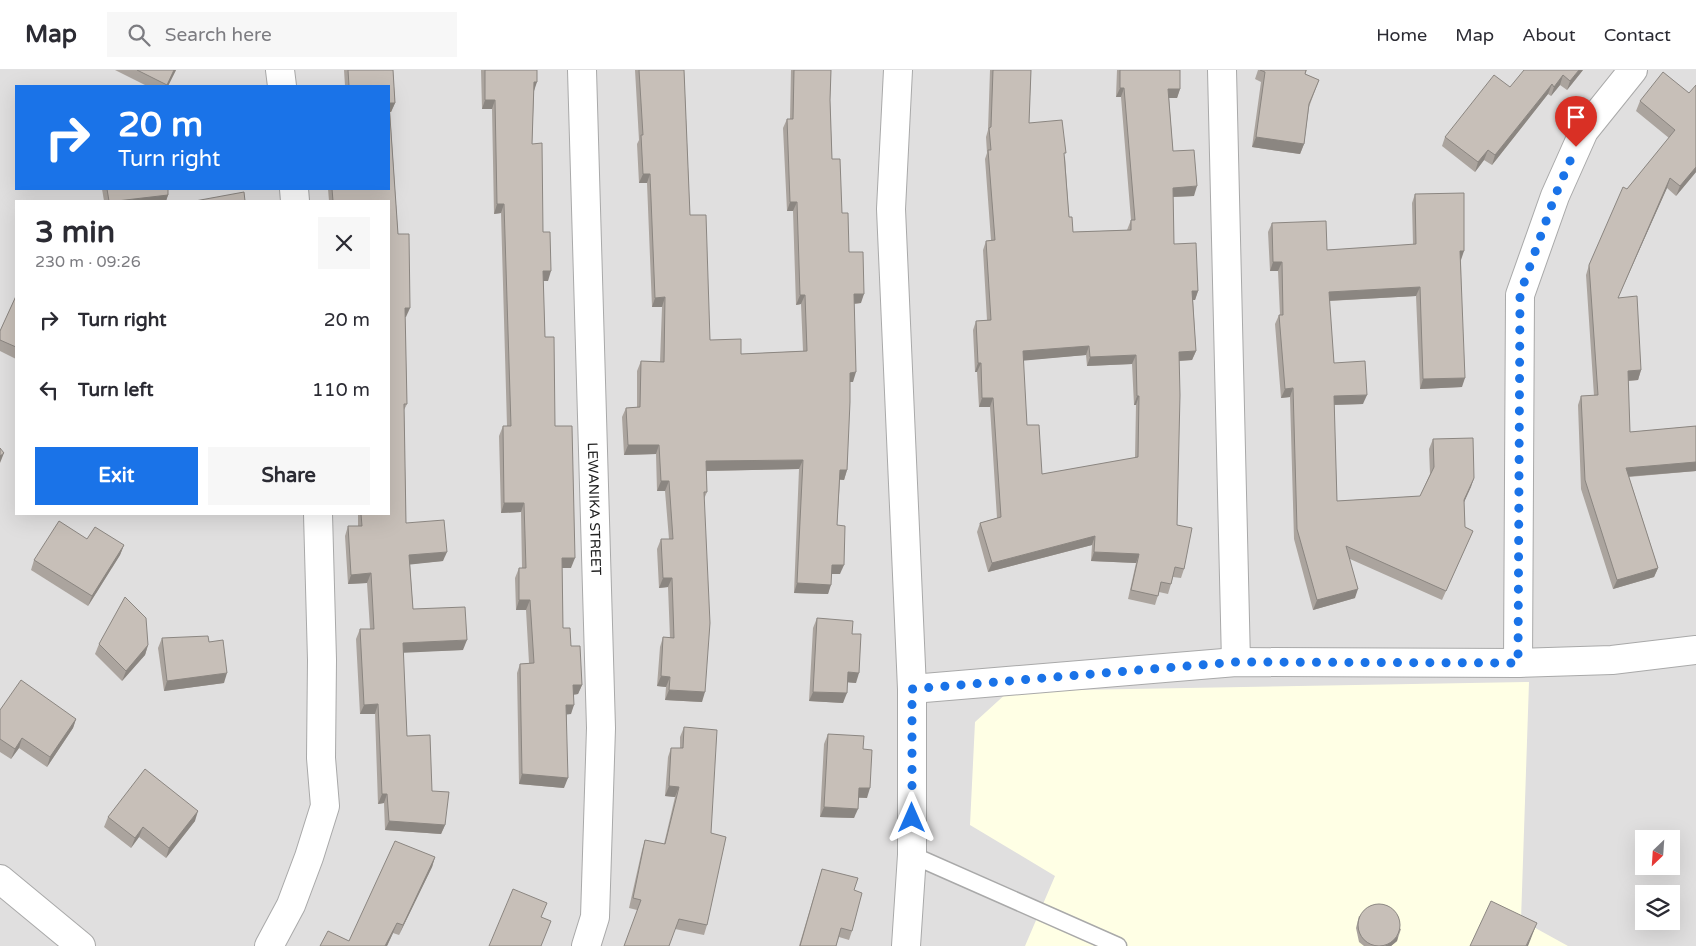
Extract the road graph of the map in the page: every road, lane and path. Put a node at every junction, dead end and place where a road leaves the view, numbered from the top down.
1 (280, 70) edge
2 (582, 70) edge
3 (898, 70) edge
4 (1222, 70) edge
5 (1633, 70) edge
6 (282, 85) edge
7 (318, 515) edge
8 (1696, 650) edge
9 (1236, 662) junction
10 (1518, 663) junction
11 (912, 689) junction
12 (912, 855) junction
13 (0, 879) edge
14 (81, 946) edge
15 (270, 946) edge
16 (586, 946) edge
17 (906, 946) edge
18 (1118, 946) edge

1 - 6 street
2 - 16 street, LEWANIKA STREET
3 - 11 street
4 - 9 street
5 - 10 street
7 - 15 street
8 - 10 street
9 - 10 street
9 - 11 street
11 - 12 street
12 - 17 street
12 - 18 lane
13 - 14 street

